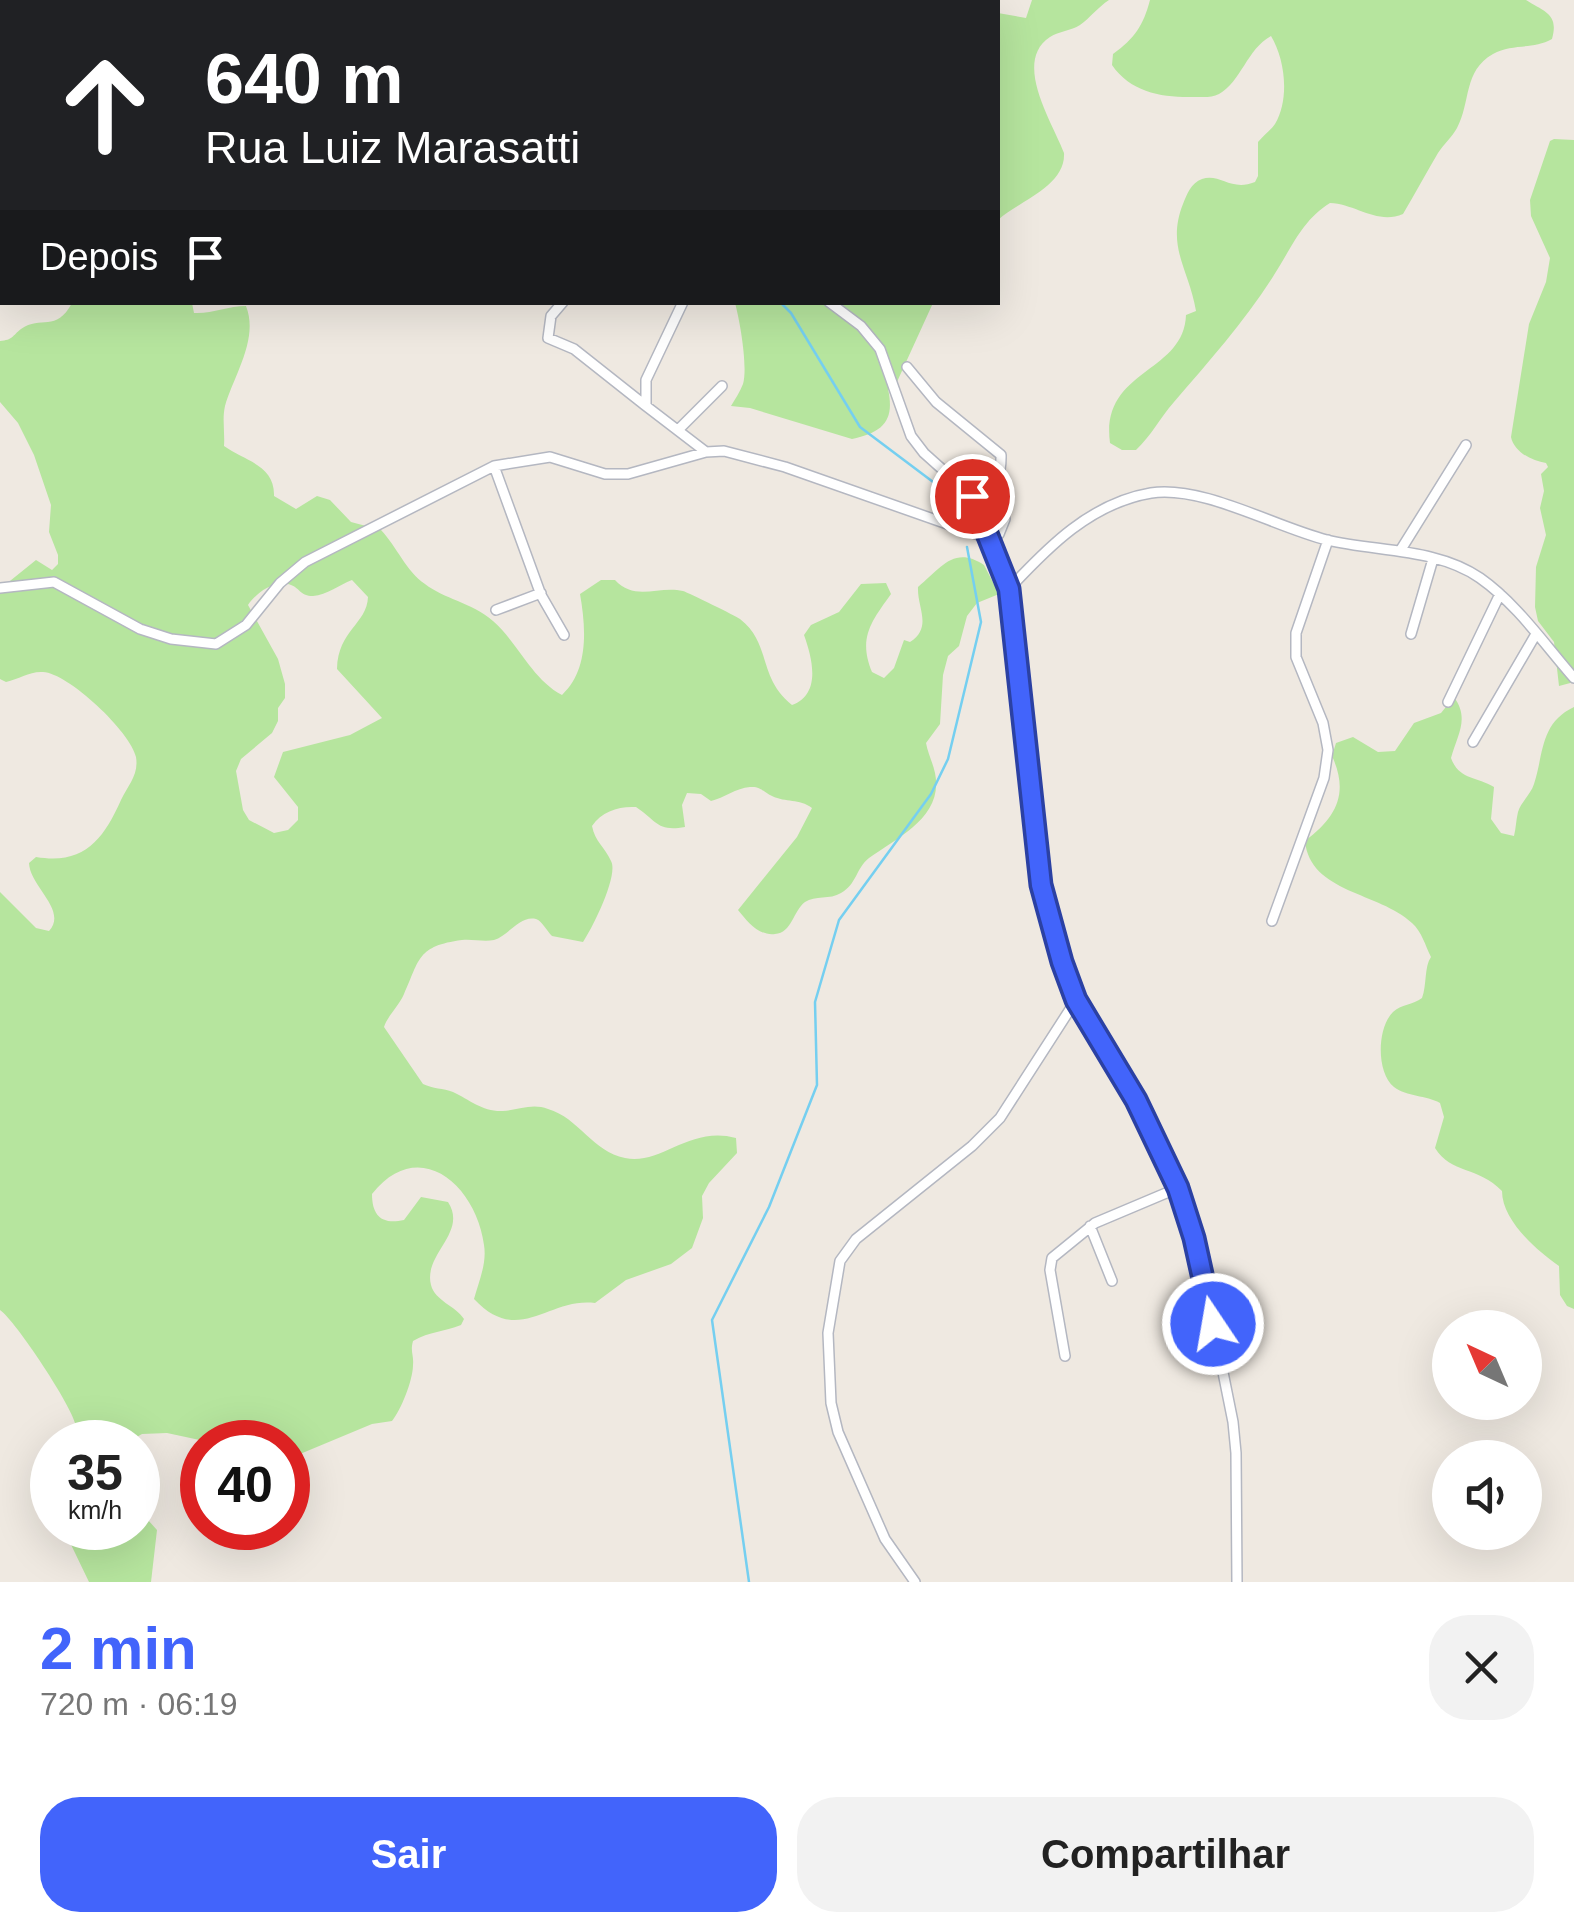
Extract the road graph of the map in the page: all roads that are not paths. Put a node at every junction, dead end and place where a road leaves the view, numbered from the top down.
1 (560, 305) edge
2 (683, 305) edge
3 (833, 305) edge
4 (907, 367) dead end
5 (722, 386) dead end
6 (646, 406) junction
7 (679, 430) junction
8 (1466, 445) dead end
9 (706, 452) junction
10 (494, 466) junction
11 (990, 538) junction
12 (1328, 540) junction
13 (1400, 552) junction
14 (1434, 559) junction
15 (0, 588) edge
16 (1009, 589) junction
17 (541, 593) junction
18 (1500, 594) junction
19 (496, 610) dead end
20 (1411, 634) dead end
21 (1536, 634) junction
22 (564, 635) dead end
23 (1574, 678) edge
24 (1448, 702) dead end
25 (1473, 742) dead end
26 (1272, 921) dead end
27 (1076, 1000) junction
28 (1178, 1188) junction
29 (1090, 1226) junction
30 (1112, 1281) dead end
31 (1064, 1356) dead end
32 (915, 1582) edge
33 (1237, 1582) edge

1 - 6 street
2 - 6 street
3 - 11 street
4 - 11 street
5 - 7 street
6 - 7 street
7 - 9 street
8 - 13 street
9 - 10 street
9 - 11 street
10 - 15 street
10 - 17 street
11 - 16 street
12 - 13 street
12 - 16 street
12 - 26 street
13 - 14 street
14 - 18 street
14 - 20 street
16 - 27 street
17 - 19 street
17 - 22 street
18 - 21 street
18 - 24 street
21 - 23 street
21 - 25 street
27 - 28 street
27 - 32 street
28 - 29 street
28 - 33 street
29 - 30 street
29 - 31 street

